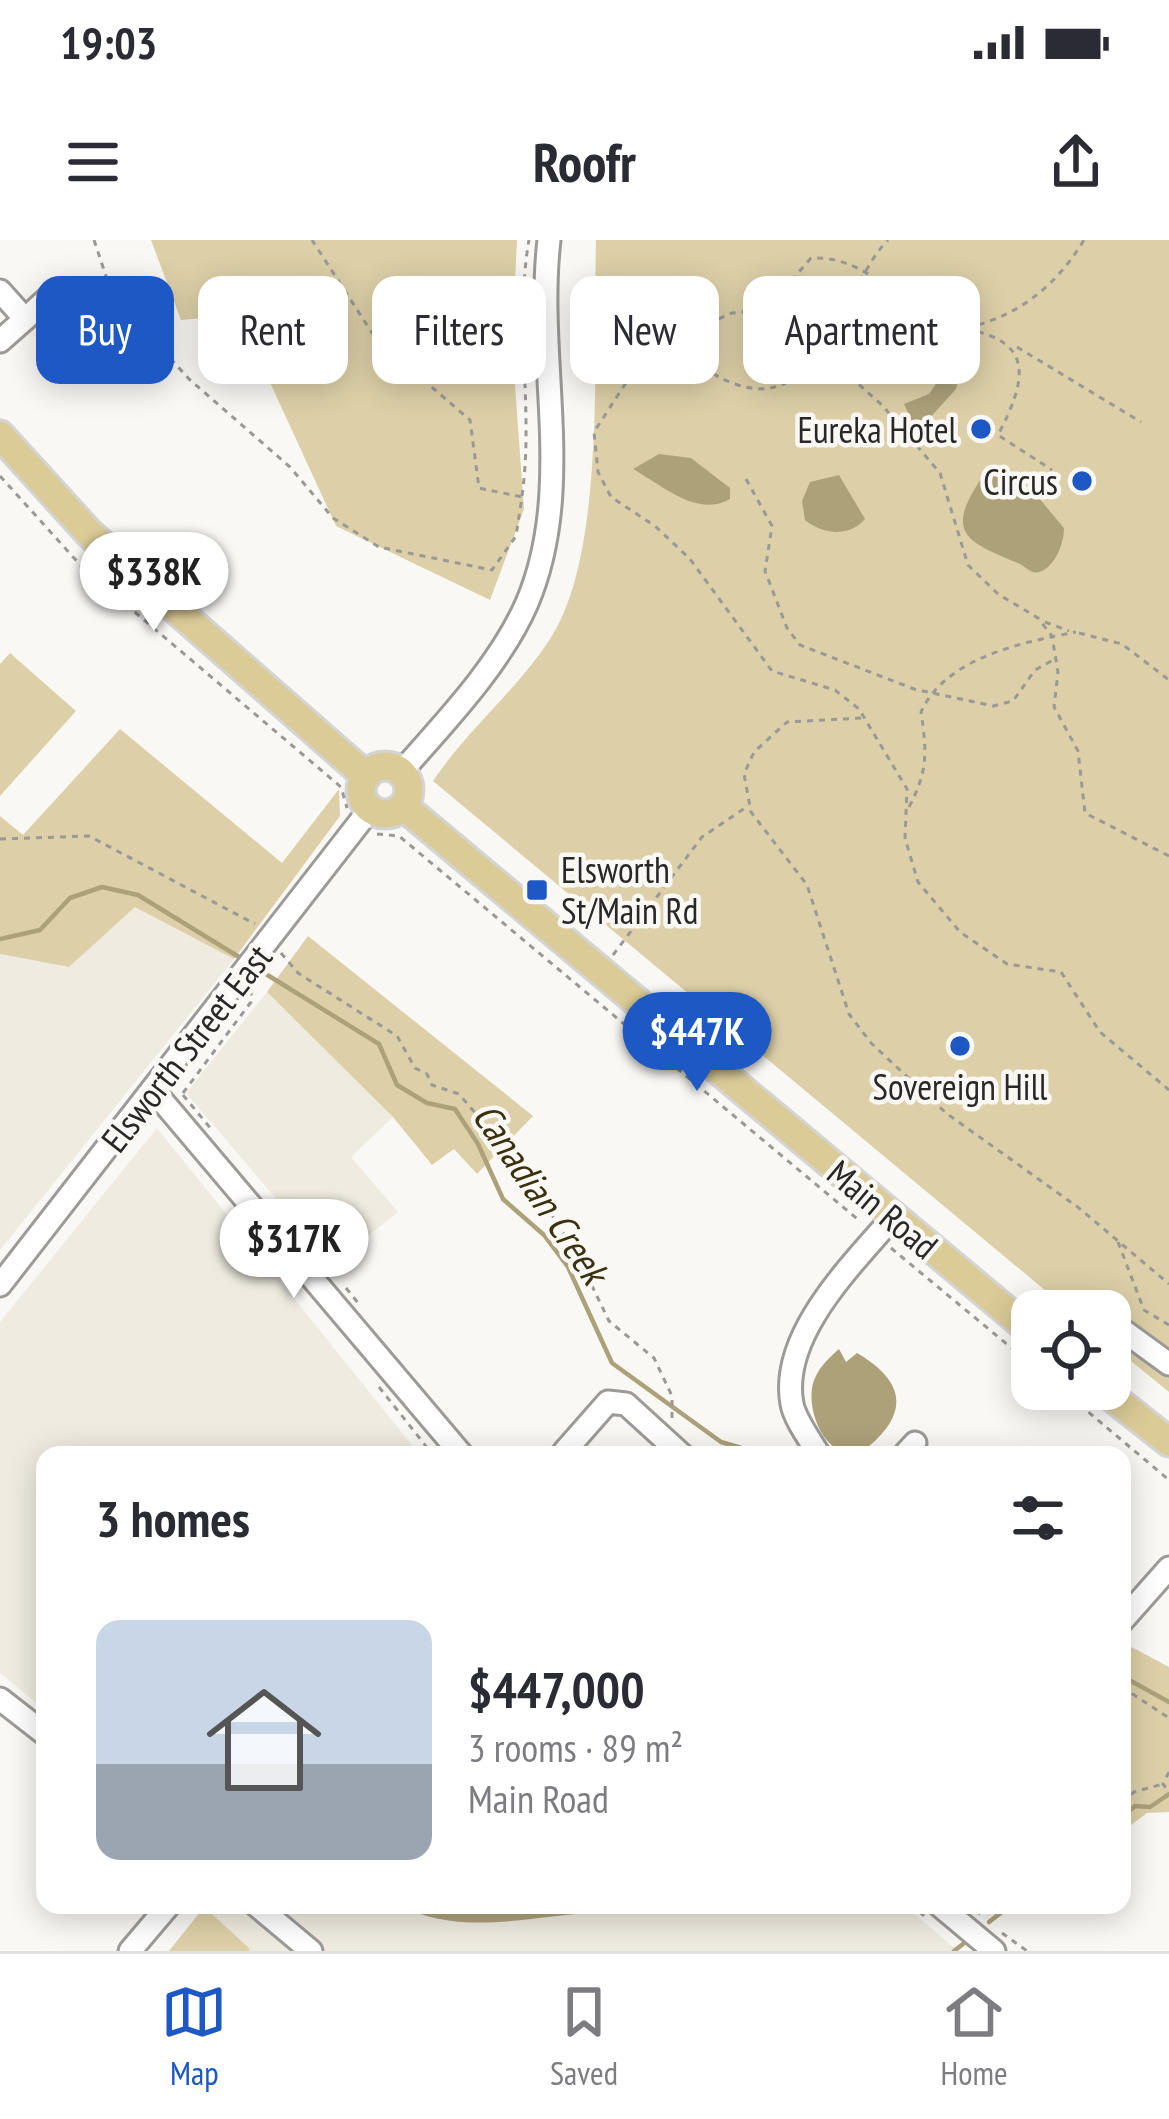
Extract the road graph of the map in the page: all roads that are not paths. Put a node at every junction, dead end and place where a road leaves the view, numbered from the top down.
1 (550, 240) edge
2 (0, 291) edge
3 (36, 309) edge
4 (26, 319) junction
5 (0, 341) edge
6 (0, 435) edge
7 (401, 772) junction
8 (366, 776) junction
9 (404, 806) junction
10 (366, 815) junction
11 (153, 1090) junction
12 (885, 1227) junction
13 (0, 1285) edge
14 (1011, 1317) edge
15 (1131, 1336) edge
16 (1169, 1364) edge
17 (1129, 1410) edge
18 (1169, 1442) edge
19 (454, 1446) edge
20 (568, 1446) edge
21 (672, 1446) edge
22 (814, 1446) edge
23 (1169, 1568) edge
24 (1131, 1611) edge
25 (0, 1699) edge
26 (36, 1727) edge
27 (161, 1914) edge
28 (267, 1914) edge
29 (951, 1914) edge
30 (130, 1951) edge
31 (310, 1951) edge
32 (994, 1951) edge

1 - 7 street
2 - 4 street
3 - 4 street
4 - 5 street
6 - 8 main road
7 - 8 main road
7 - 9 main road
8 - 10 main road
9 - 10 main road
9 - 12 main road, Main Road
10 - 11 street, Elsworth Street East
11 - 13 street, Elsworth Street East
11 - 19 street
12 - 14 main road, Main Road
12 - 22 street
15 - 16 street
17 - 18 main road
20 - 21 street
23 - 24 street
25 - 26 street
27 - 30 street
28 - 31 street
29 - 32 street

